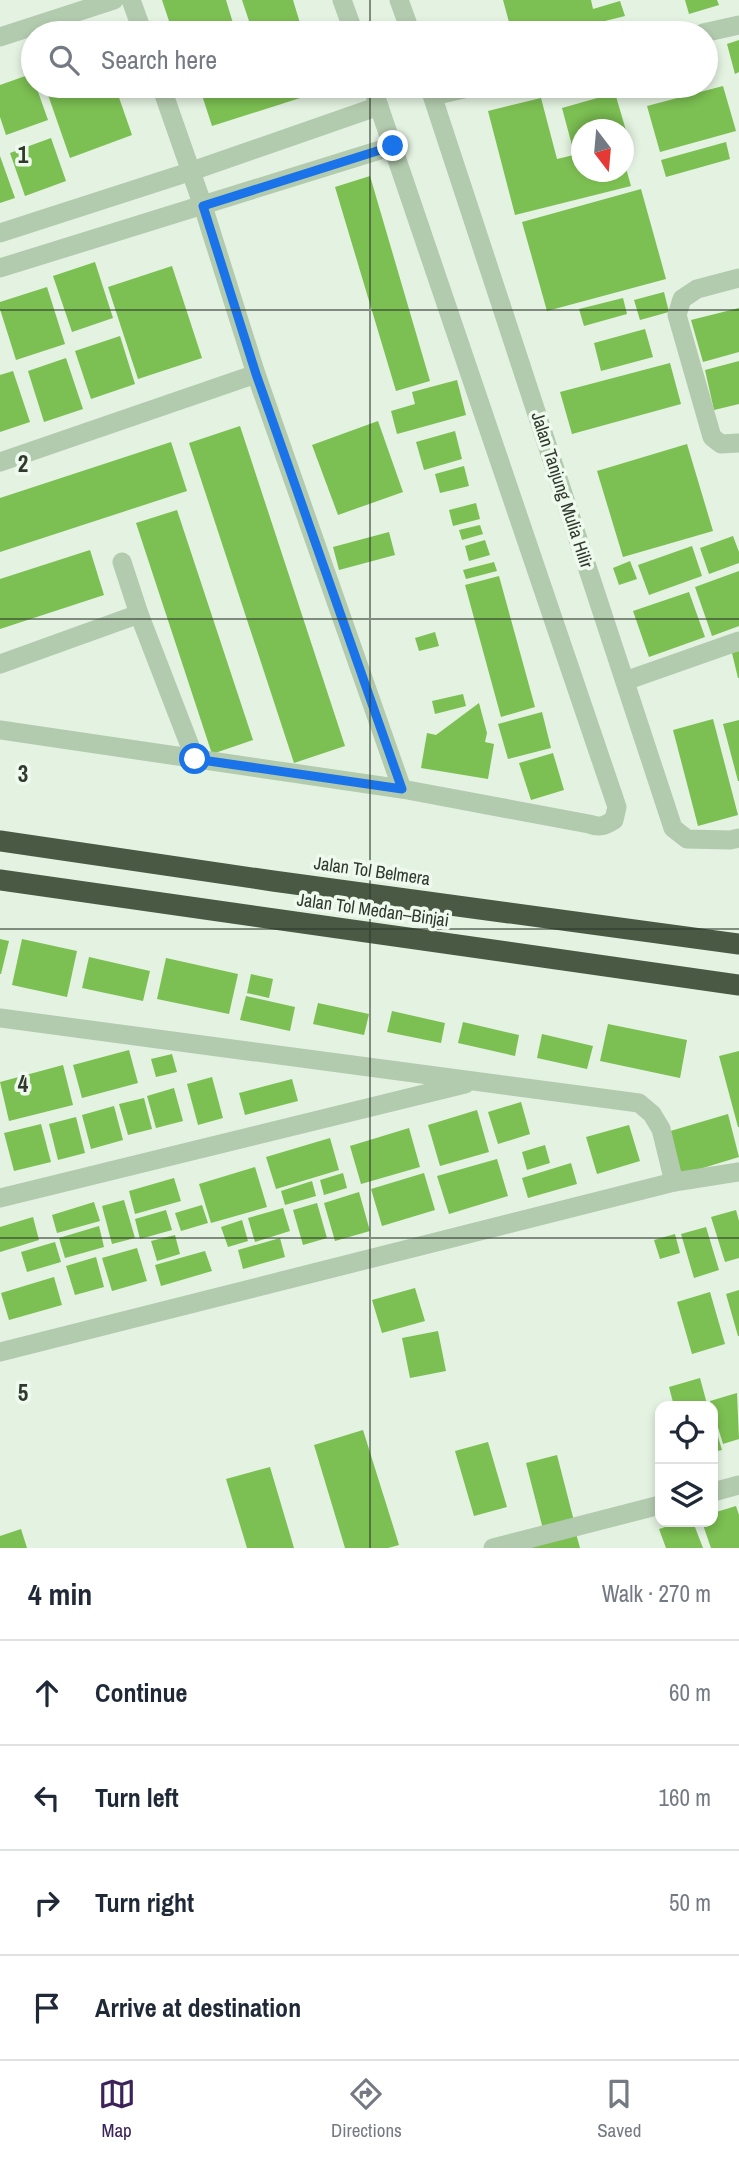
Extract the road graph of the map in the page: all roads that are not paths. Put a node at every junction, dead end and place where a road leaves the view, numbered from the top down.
1 (114, 0) edge
2 (131, 0) edge
3 (342, 0) edge
4 (399, 0) edge
5 (49, 21) edge
6 (139, 21) edge
7 (350, 21) edge
8 (407, 21) edge
9 (739, 25) edge
10 (21, 30) edge
11 (718, 30) edge
12 (0, 37) edge
13 (165, 98) edge
14 (376, 98) edge
15 (433, 98) edge
16 (379, 106) junction
17 (393, 146) junction
18 (192, 171) junction
19 (203, 206) junction
20 (0, 233) edge
21 (0, 268) edge
22 (739, 278) edge
23 (256, 374) junction
24 (739, 443) edge
25 (0, 462) edge
26 (122, 562) dead end
27 (139, 614) junction
28 (739, 641) edge
29 (0, 664) edge
30 (625, 681) junction
31 (0, 730) edge
32 (195, 759) junction
33 (402, 789) junction
34 (739, 838) edge
35 (0, 841) edge
36 (0, 880) edge
37 (739, 944) edge
38 (739, 985) edge
39 (0, 1018) edge
40 (475, 1082) junction
41 (739, 1172) edge
42 (674, 1182) junction
43 (0, 1198) edge
44 (0, 1352) edge
45 (739, 1485) edge
46 (718, 1491) edge
47 (655, 1506) edge
48 (493, 1548) edge

1 - 5 street
2 - 6 street
3 - 7 street
4 - 8 street
9 - 11 street
10 - 12 street
13 - 18 street
14 - 16 street
15 - 30 street, Jalan Tanjung Mulia Hilir
16 - 17 street
16 - 18 street
17 - 19 street
17 - 33 street
18 - 19 street
18 - 20 street
19 - 21 street
19 - 23 street
22 - 24 street
23 - 25 street
23 - 33 street
26 - 27 street
27 - 29 street
27 - 32 street
28 - 30 street
30 - 34 street, Jalan Tanjung Mulia Hilir
31 - 32 street
32 - 33 street
35 - 37 highway, Jalan Tol Belmera
36 - 38 highway, Jalan Tol Medan–Binjai
39 - 40 street
40 - 42 street
40 - 43 street
41 - 42 street
42 - 44 street
45 - 46 street
47 - 48 street

